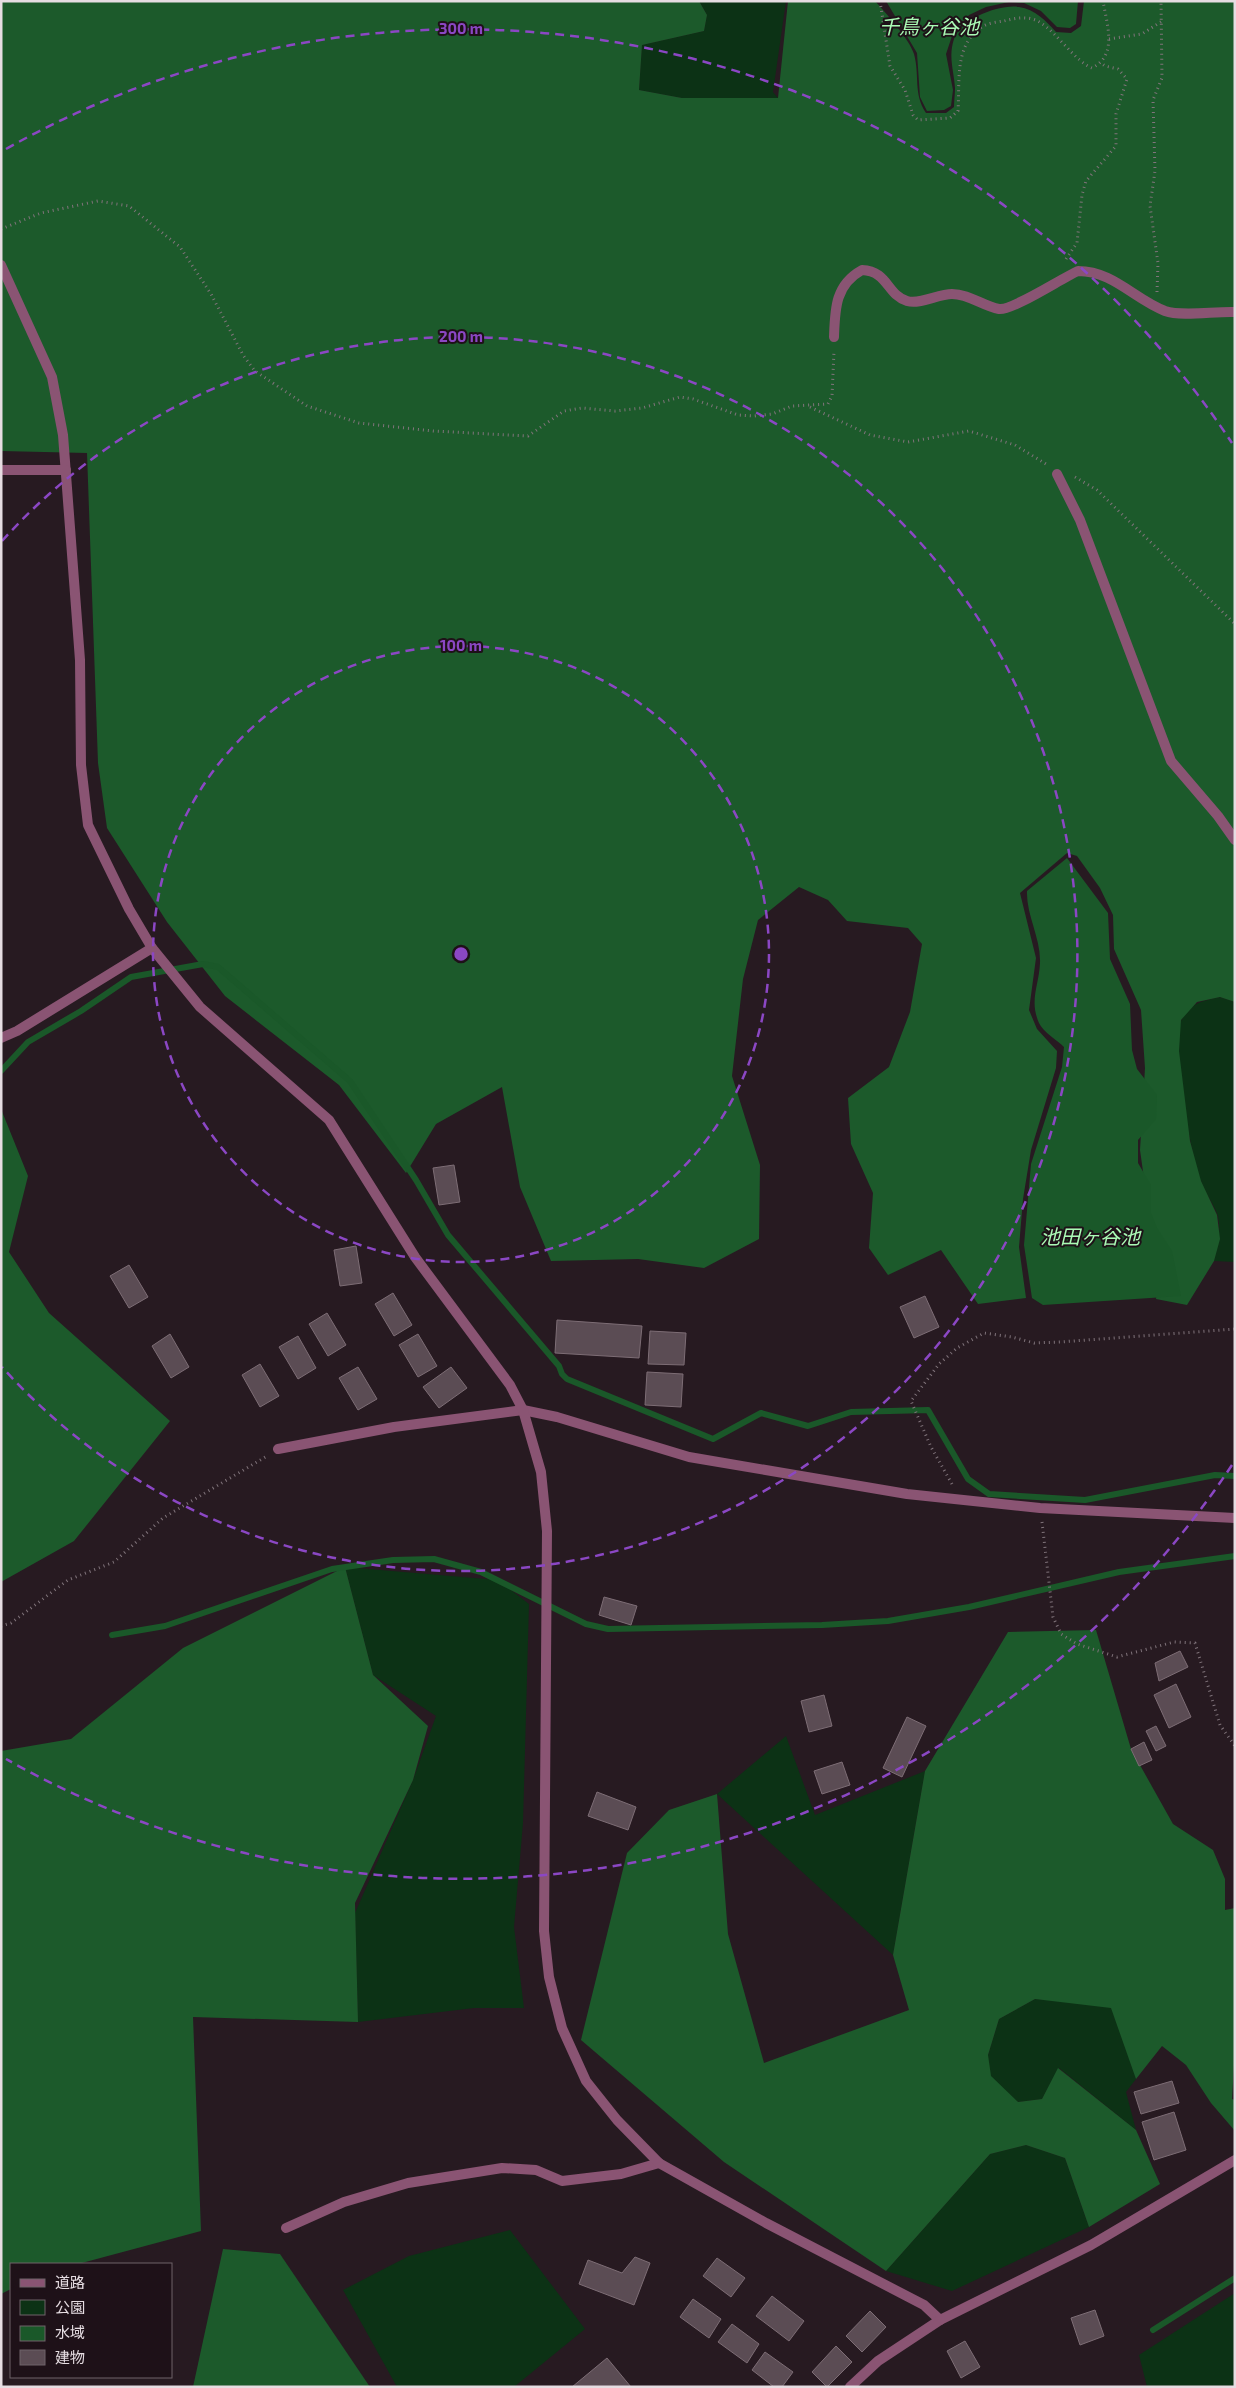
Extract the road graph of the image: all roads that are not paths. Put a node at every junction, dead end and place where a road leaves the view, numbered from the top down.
1 (1, 265) edge
2 (1235, 312) edge
3 (834, 337) road end
4 (1, 470) edge
5 (66, 470) junction
6 (1057, 474) road end
7 (1235, 840) edge
8 (152, 948) junction
9 (1, 1038) edge
10 (523, 1410) junction
11 (278, 1449) road end
12 (1235, 1518) edge
13 (1235, 2160) edge
14 (659, 2163) junction
15 (286, 2228) dead end
16 (940, 2320) junction
17 (850, 2387) edge

1 - 5 street
2 - 3 street
4 - 5 street
5 - 8 street
6 - 7 street
8 - 9 street
8 - 10 street
10 - 11 street
10 - 12 street
10 - 14 street
13 - 16 street
14 - 15 street
14 - 16 street
16 - 17 street

